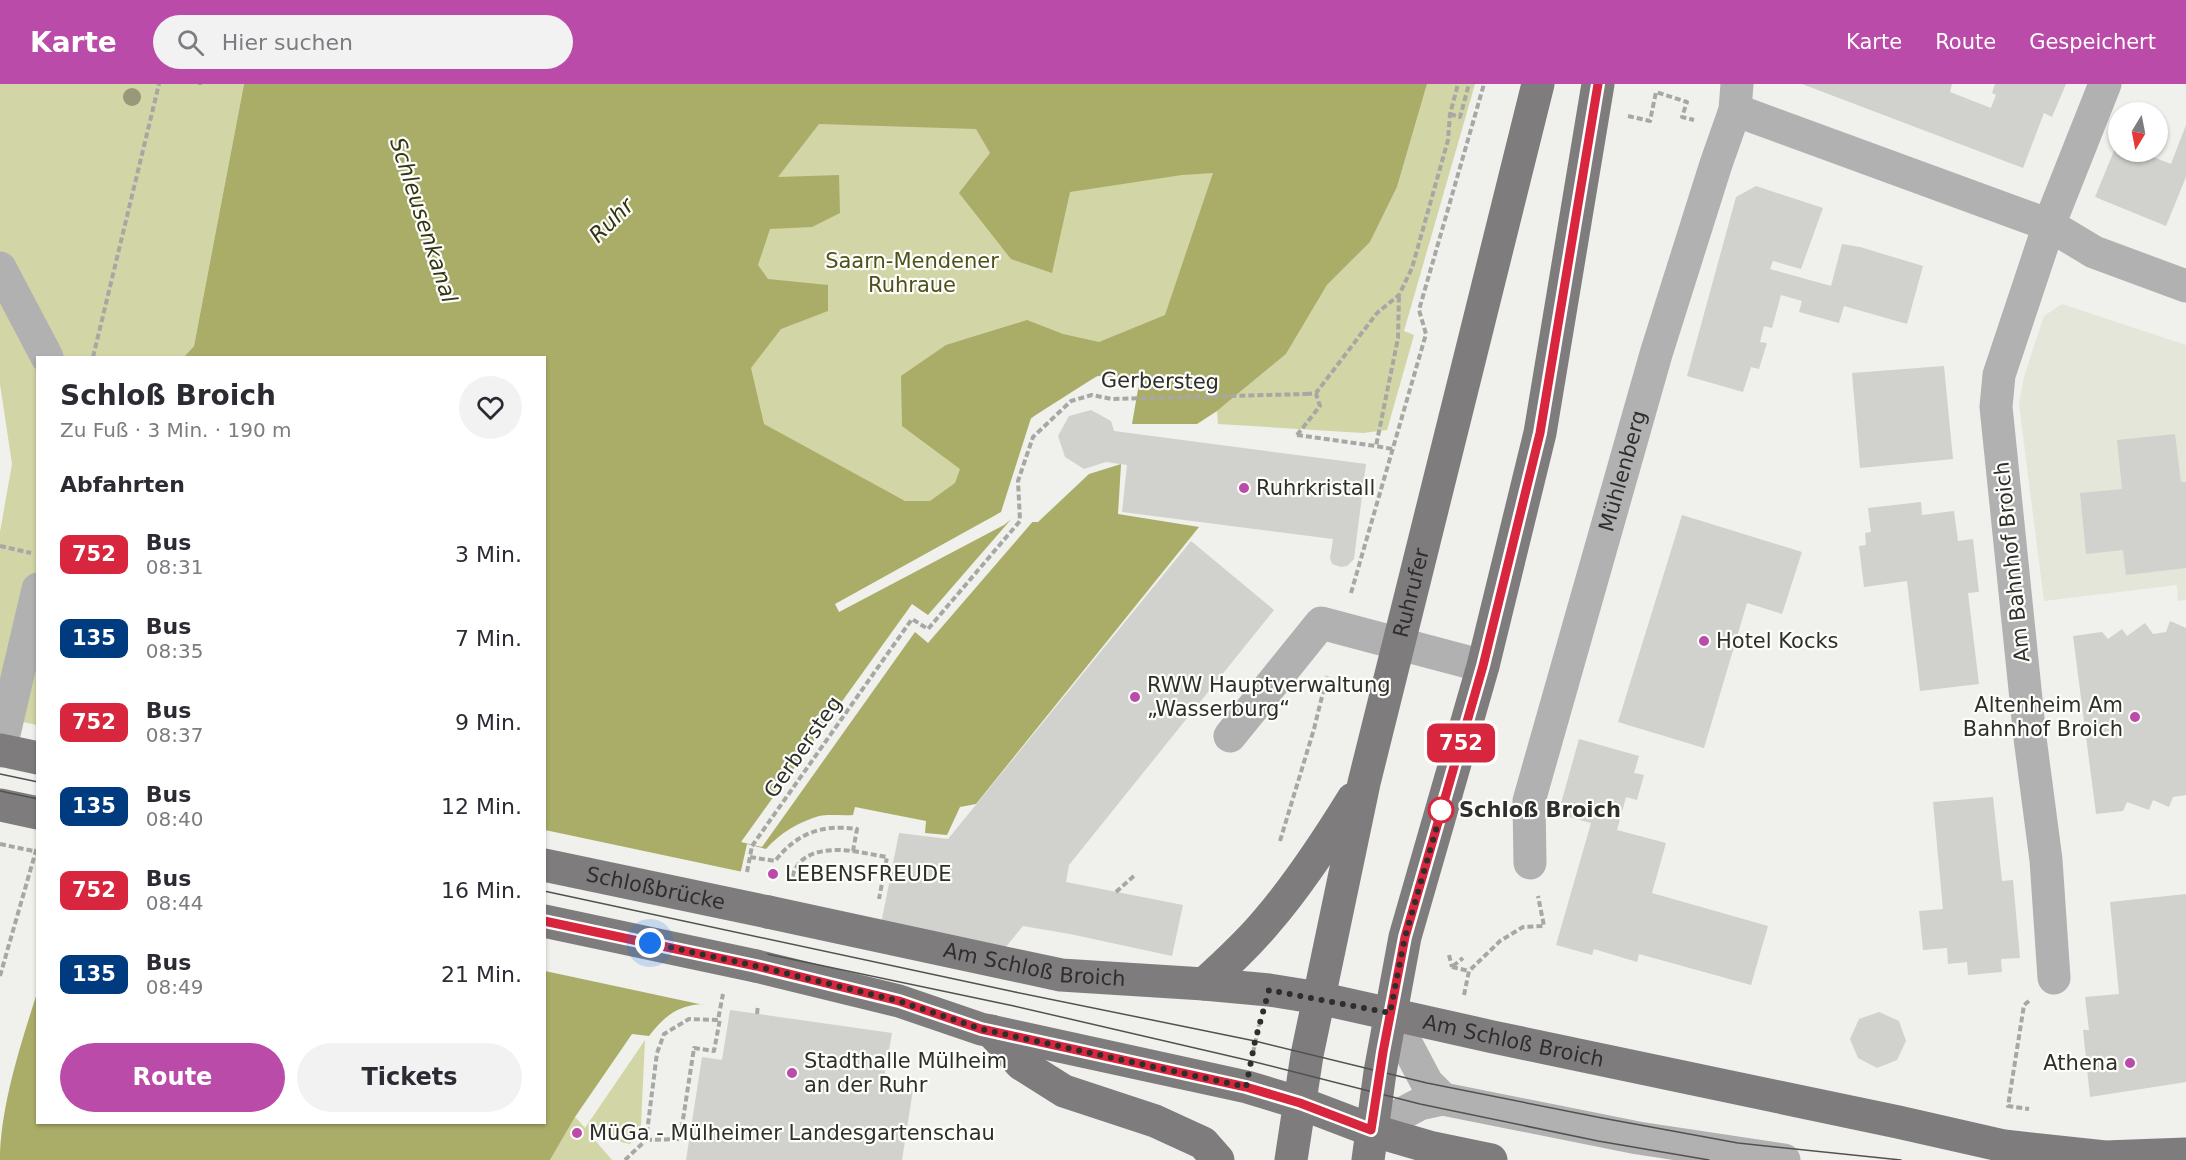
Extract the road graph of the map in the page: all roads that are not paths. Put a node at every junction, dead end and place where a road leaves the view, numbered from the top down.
1 (1538, 84) edge
2 (1598, 84) edge
3 (2105, 84) edge
4 (1736, 97) edge
5 (2049, 225) junction
6 (0, 268) edge
7 (2186, 286) edge
8 (45, 356) edge
9 (36, 598) edge
10 (1398, 644) junction
11 (1483, 666) junction
12 (1230, 736) dead end
13 (0, 751) edge
14 (36, 758) edge
15 (1364, 783) junction
16 (0, 805) edge
17 (36, 813) edge
18 (1530, 863) road end
19 (546, 865) edge
20 (768, 912) joint
21 (546, 921) edge
22 (2054, 978) road end
23 (1204, 984) junction
24 (1318, 998) junction
25 (1390, 1013) junction
26 (986, 1030) junction
27 (1443, 1099) junction
28 (1300, 1103) junction
29 (1370, 1145) edge
30 (2186, 1154) edge
31 (2091, 1158) edge
32 (1218, 1160) edge
33 (1292, 1160) edge
34 (1490, 1160) edge
35 (1784, 1160) edge

1 - 10 main road, Ruhrufer
2 - 11 main road
3 - 5 street, Am Bahnhof Broich
4 - 5 street
4 - 18 street, Mühlenberg
5 - 7 street
5 - 22 street, Am Bahnhof Broich
6 - 8 street
9 - 13 street
10 - 11 street
10 - 12 street
10 - 15 main road, Ruhrufer
11 - 25 main road
13 - 14 main road, bridge
15 - 23 main road
15 - 24 main road, Ruhrufer
16 - 17 main road
19 - 20 main road, Schloßbrücke, bridge
20 - 23 main road, Am Schloß Broich
21 - 26 main road, bridge
23 - 24 main road, Am Schloß Broich
24 - 25 main road, Am Schloß Broich
24 - 28 main road, Ruhrufer
25 - 27 street
25 - 29 main road
25 - 31 main road, Am Schloß Broich
26 - 28 main road
26 - 32 main road
27 - 29 street
27 - 35 street
28 - 29 main road
28 - 33 main road, Ruhrufer
29 - 34 main road
30 - 31 main road, Am Schloß Broich

